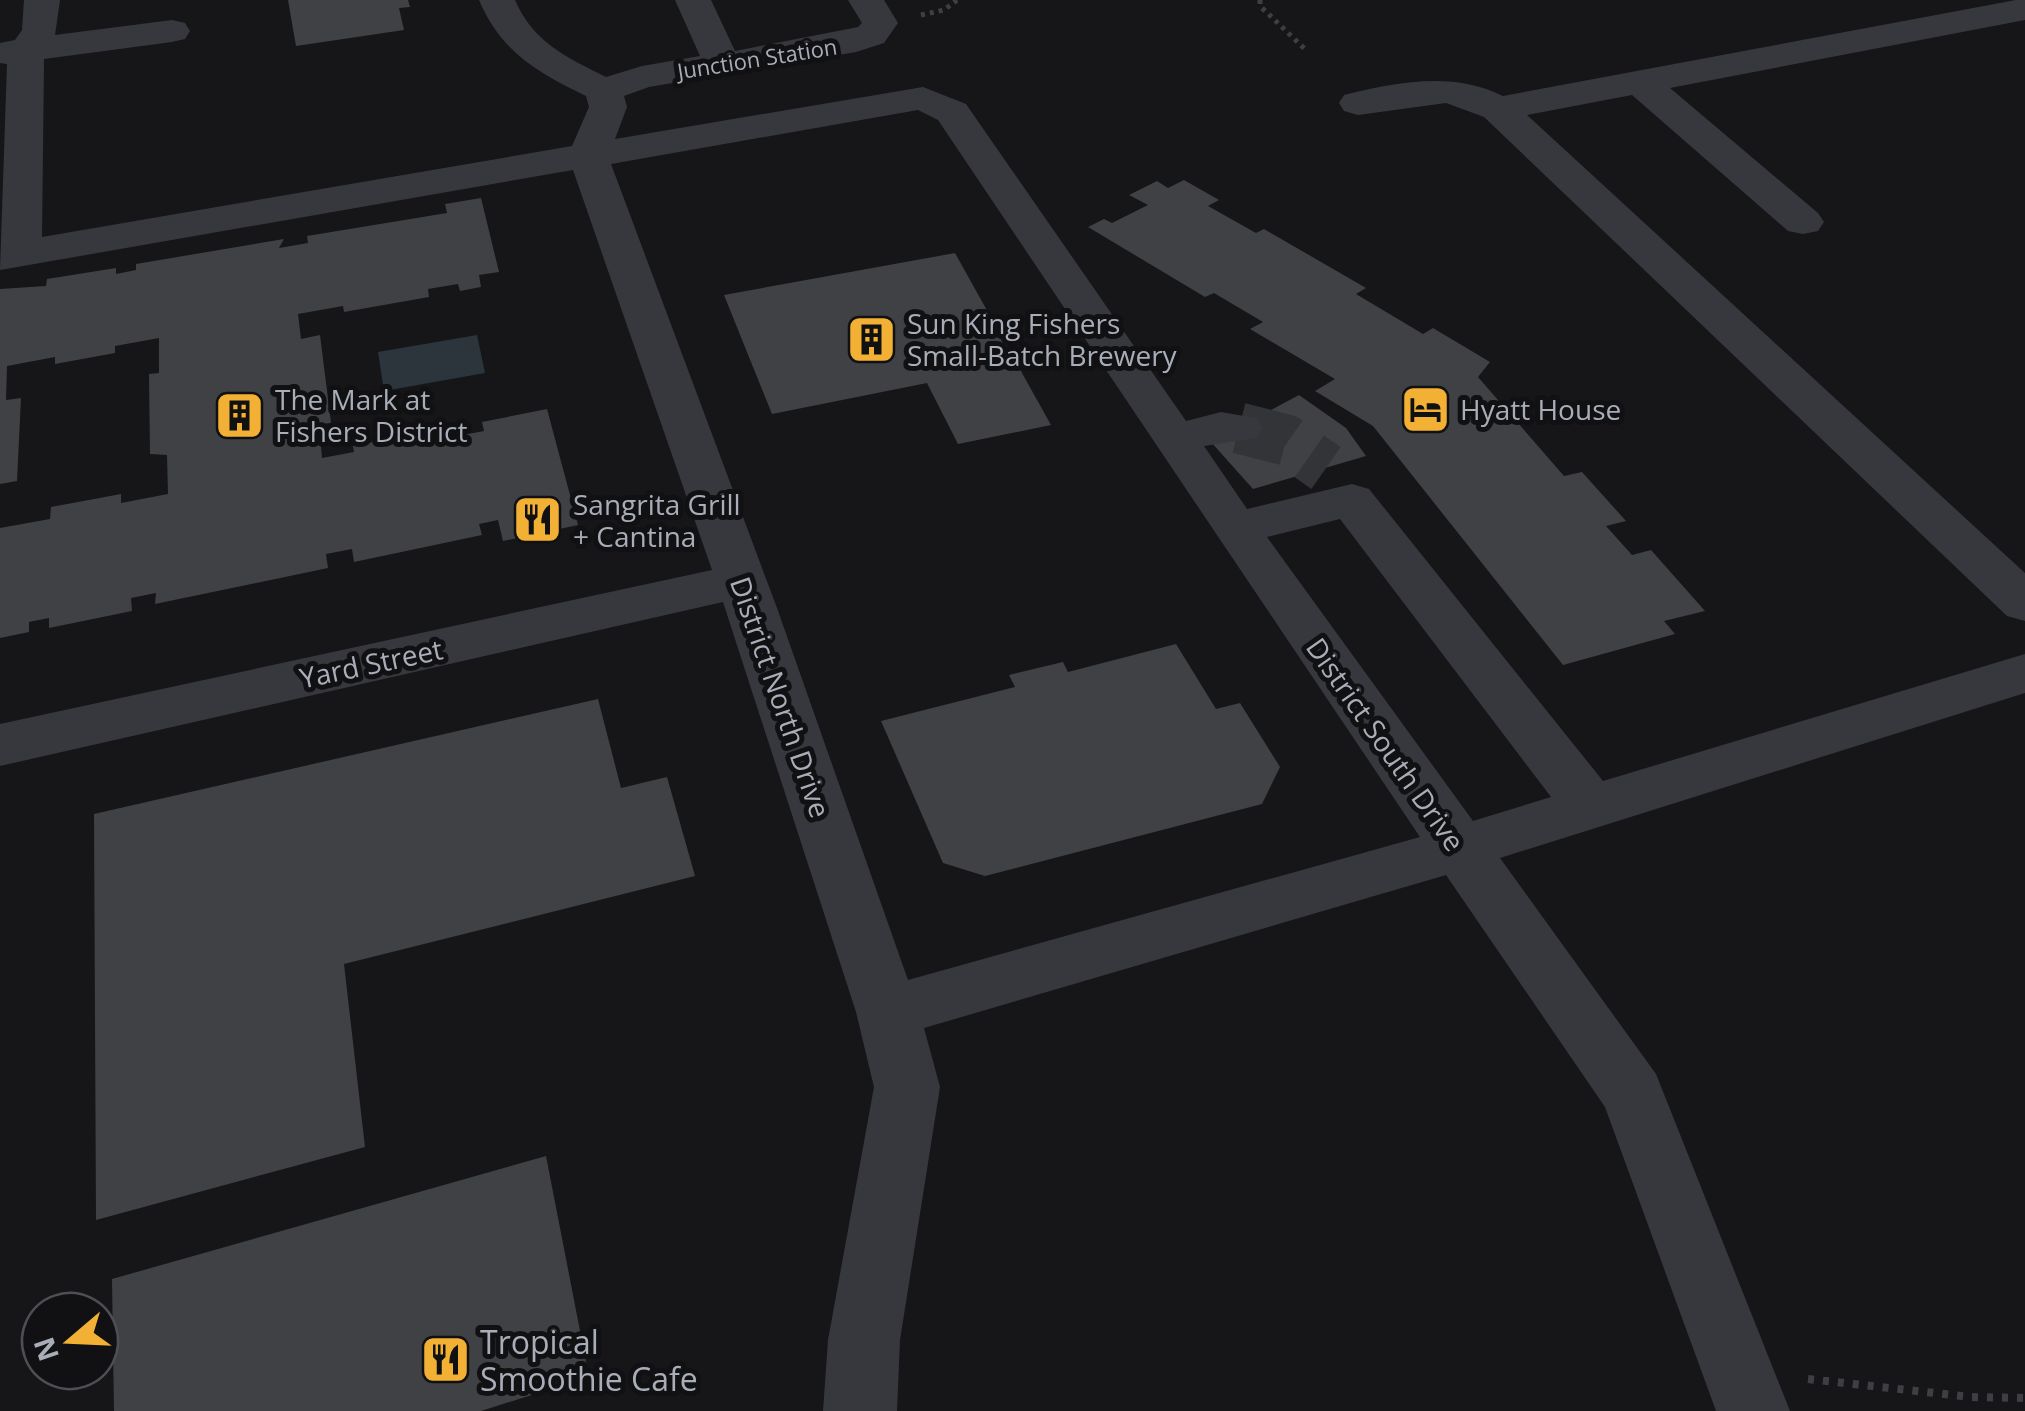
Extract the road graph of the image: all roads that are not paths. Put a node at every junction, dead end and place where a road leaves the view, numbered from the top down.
1 (42, 0) edge
2 (692, 0) edge
3 (866, 0) edge
4 (2025, 9) edge
5 (516, 15) edge
6 (172, 31) dead end
7 (9, 55) edge
8 (722, 63) junction
9 (1640, 82) junction
10 (603, 90) junction
11 (1358, 103) dead end
12 (1498, 109) junction
13 (588, 156) junction
14 (1803, 222) dead end
15 (10, 255) edge
16 (1238, 428) tunnel mouth
17 (1175, 438) junction
18 (1236, 528) junction
19 (741, 581) junction
20 (2025, 602) edge
21 (2025, 673) edge
22 (0, 745) edge
23 (1591, 807) junction
24 (1458, 849) junction
25 (888, 1012) junction
26 (860, 1411) edge
27 (1753, 1411) edge

1 - 7 street
2 - 8 street
3 - 8 street, Junction Station
4 - 9 street
5 - 10 street
6 - 7 street
7 - 15 street
8 - 10 street, Junction Station
9 - 12 street
9 - 14 street
10 - 13 street
11 - 12 street
12 - 20 street
13 - 15 street
13 - 17 street, District South Drive
13 - 19 street, District North Drive
16 - 17 street
17 - 18 street, District South Drive
18 - 23 street
18 - 24 street, District South Drive
19 - 22 street, Yard Street
19 - 25 street, District North Drive
21 - 23 street
23 - 24 street
24 - 25 street
24 - 27 street, District South Drive
25 - 26 street, District North Drive

